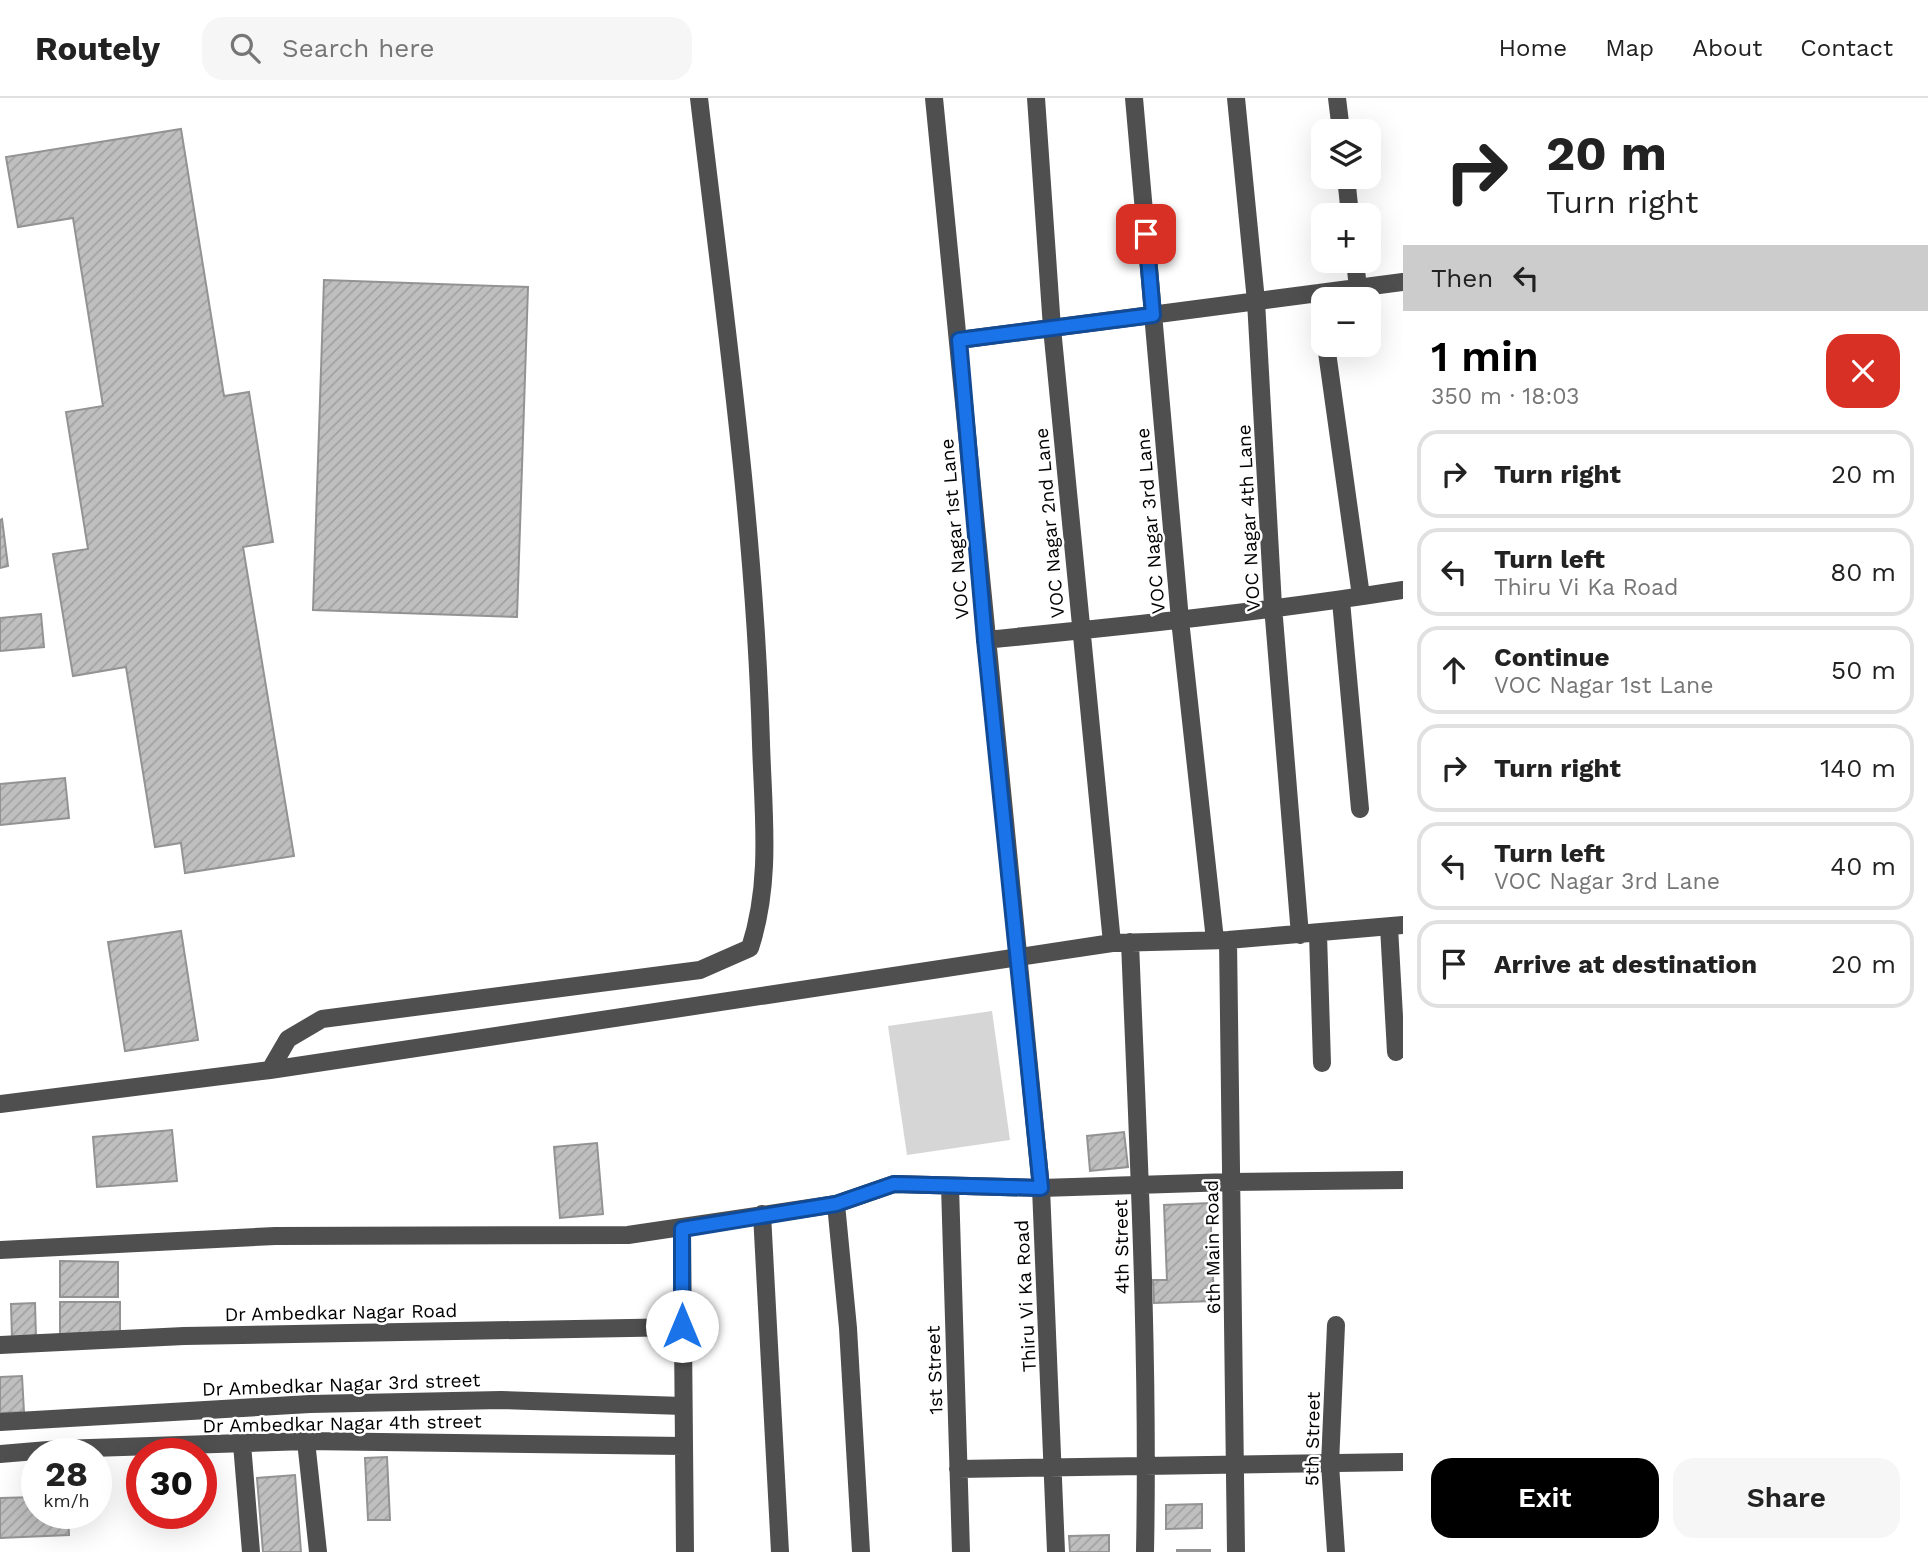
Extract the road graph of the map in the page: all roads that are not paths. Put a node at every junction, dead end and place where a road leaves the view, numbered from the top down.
1 (699, 98) edge
2 (934, 98) edge
3 (1036, 98) edge
4 (1134, 98) edge
5 (1236, 98) edge
6 (1337, 98) edge
7 (1340, 119) edge
8 (1403, 282) edge
9 (1366, 287) edge
10 (1311, 294) edge
11 (1256, 301) junction
12 (1153, 315) junction
13 (1052, 328) junction
14 (959, 340) junction
15 (1328, 357) edge
16 (1403, 590) edge
17 (1362, 596) junction
18 (1341, 601) junction
19 (1273, 606) junction
20 (1180, 620) junction
21 (1081, 630) junction
22 (985, 640) junction
23 (1360, 809) dead end
24 (1396, 926) edge
25 (1309, 935) junction
26 (1222, 940) junction
27 (1121, 943) junction
28 (1016, 956) junction
29 (1396, 1052) dead end
30 (1322, 1063) dead end
31 (270, 1070) junction
32 (0, 1104) edge
33 (1403, 1180) edge
34 (1231, 1182) junction
35 (950, 1186) junction
36 (1140, 1187) junction
37 (1041, 1188) junction
38 (836, 1204) junction
39 (762, 1214) junction
40 (682, 1229) junction
41 (0, 1250) edge
42 (1336, 1325) dead end
43 (682, 1326) junction
44 (0, 1345) edge
45 (683, 1406) junction
46 (0, 1422) edge
47 (306, 1441) junction
48 (242, 1444) junction
49 (684, 1446) junction
50 (0, 1454) edge
51 (1403, 1462) edge
52 (1331, 1464) junction
53 (1235, 1465) junction
54 (1147, 1467) junction
55 (1054, 1468) junction
56 (958, 1469) junction
57 (251, 1552) edge
58 (318, 1552) edge
59 (685, 1552) edge
60 (780, 1552) edge
61 (861, 1552) edge
62 (961, 1552) edge
63 (1056, 1552) edge
64 (1145, 1552) edge
65 (1236, 1552) edge
66 (1336, 1552) edge

1 - 31 street
2 - 14 street, VOC Nagar 1st Lane
3 - 13 street, VOC Nagar 2nd Lane
4 - 12 street, VOC Nagar 3rd Lane
5 - 11 street, VOC Nagar 4th Lane
6 - 7 street
8 - 9 street
10 - 11 street
11 - 12 street
11 - 19 street, VOC Nagar 4th Lane
12 - 13 street
12 - 20 street, VOC Nagar 3rd Lane
13 - 14 street
13 - 21 street, VOC Nagar 2nd Lane
14 - 22 street, VOC Nagar 1st Lane
15 - 17 street
16 - 17 street
17 - 18 street
18 - 19 street
18 - 23 street
19 - 20 street
19 - 25 street, VOC Nagar 4th Lane
20 - 21 street
20 - 26 street, VOC Nagar 3rd Lane
21 - 22 street
21 - 27 street, VOC Nagar 2nd Lane
22 - 28 street, VOC Nagar 1st Lane
24 - 25 street
24 - 29 street
25 - 26 street
25 - 30 street, VOC Nagar 4th Lane
26 - 27 street
26 - 34 street, 6th Main Road
27 - 28 street
27 - 36 street, 4th Street
28 - 31 street
28 - 37 street, Thiru Vi Ka Road
31 - 32 street
33 - 34 street
34 - 36 street
34 - 53 street, 6th Main Road
35 - 37 street
35 - 38 street
35 - 56 street, 1st Street
36 - 37 street
36 - 54 street, 4th Street
37 - 55 street, Thiru Vi Ka Road
38 - 39 street
38 - 61 street
39 - 40 street
39 - 60 street
40 - 41 street
40 - 43 street
42 - 52 street, 5th Street
43 - 44 street, Dr Ambedkar Nagar Road
43 - 45 street
45 - 46 street, Dr Ambedkar Nagar 3rd street
45 - 49 street
47 - 48 street, Dr Ambedkar Nagar 4th street
47 - 49 street, Dr Ambedkar Nagar 4th street
47 - 58 street
48 - 50 street, Dr Ambedkar Nagar 4th street
48 - 57 street
49 - 59 street
51 - 52 street
52 - 53 street
52 - 66 street, 5th Street
53 - 54 street
53 - 65 street, 6th Main Road
54 - 55 street
54 - 64 street, 4th Street
55 - 56 street
55 - 63 street, Thiru Vi Ka Road
56 - 62 street, 1st Street

